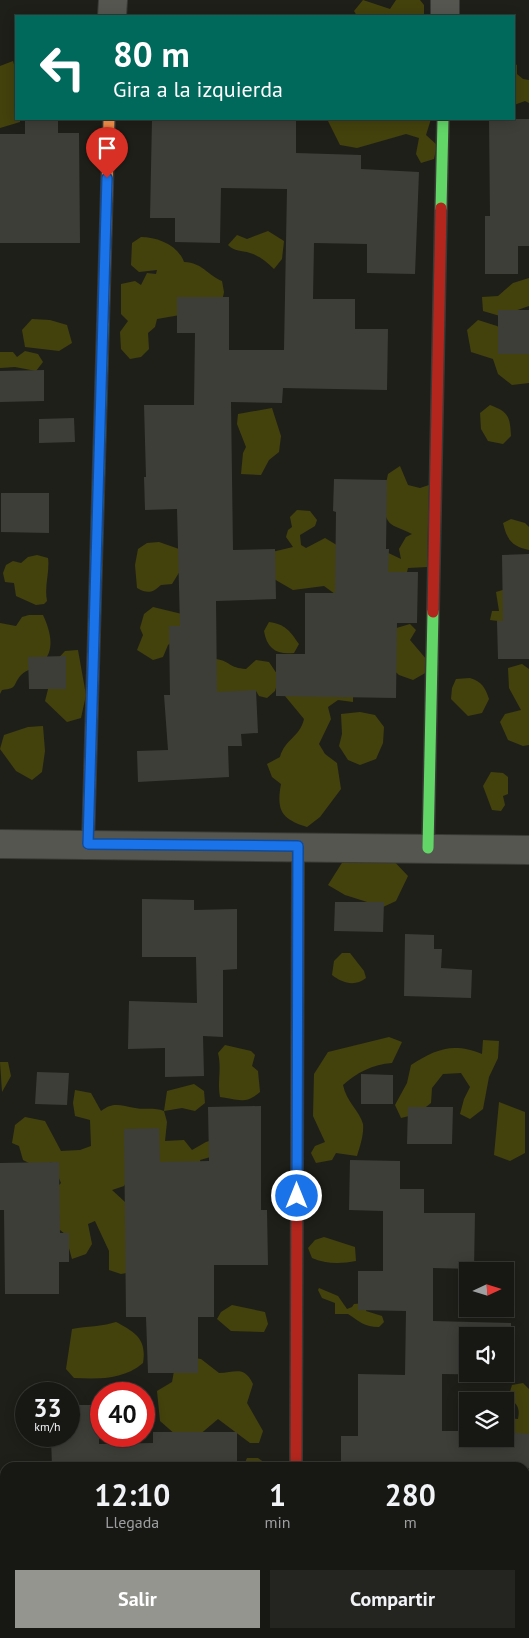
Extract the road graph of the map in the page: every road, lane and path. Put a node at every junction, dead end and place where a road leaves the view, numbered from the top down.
1 (112, 0) edge
2 (445, 0) edge
3 (112, 15) edge
4 (445, 15) edge
5 (109, 120) edge
6 (443, 120) edge
7 (0, 844) edge
8 (88, 844) junction
9 (298, 846) junction
10 (428, 848) junction
11 (529, 850) edge
12 (296, 1462) edge

1 - 3 street
2 - 4 street
5 - 8 street
6 - 10 street
7 - 8 street
8 - 9 street
9 - 10 street
9 - 12 street
10 - 11 street

